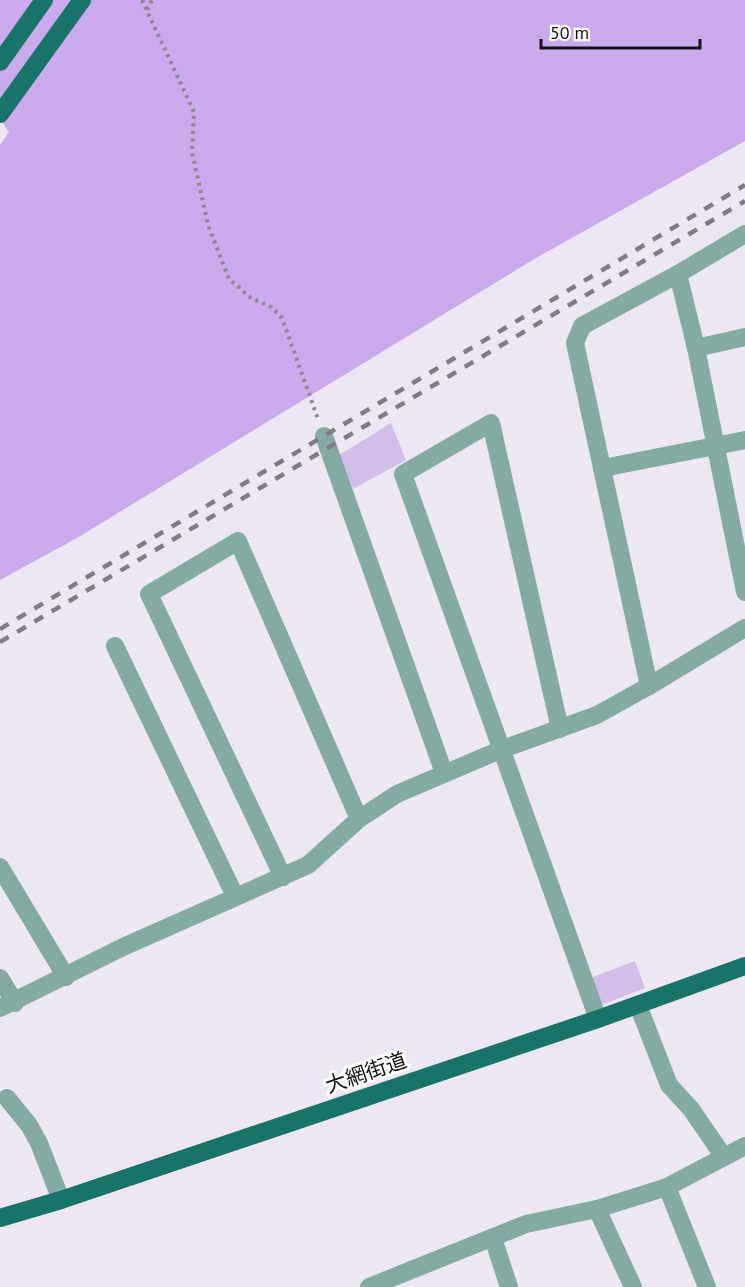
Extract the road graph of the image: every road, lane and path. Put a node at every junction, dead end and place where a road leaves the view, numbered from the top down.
1 (44, 0) edge
2 (82, 0) edge
3 (142, 0) edge
4 (152, 0) edge
5 (147, 11) junction
6 (0, 62) edge
7 (0, 114) edge
8 (745, 234) edge
9 (678, 274) junction
10 (745, 337) edge
11 (696, 348) junction
12 (324, 436) joint
13 (745, 440) edge
14 (716, 446) junction
15 (603, 468) junction
16 (741, 553) edge
17 (745, 592) edge
18 (745, 628) edge
19 (115, 646) dead end
20 (649, 686) junction
21 (560, 729) junction
22 (500, 750) junction
23 (444, 773) junction
24 (359, 819) junction
25 (0, 867) edge
26 (283, 877) junction
27 (236, 897) junction
28 (745, 966) edge
29 (66, 977) junction
30 (0, 978) edge
31 (638, 1005) junction
32 (7, 1006) edge
33 (598, 1019) junction
34 (7, 1098) dead end
35 (745, 1146) edge
36 (724, 1157) junction
37 (667, 1186) junction
38 (61, 1200) junction
39 (597, 1209) junction
40 (0, 1218) edge
41 (493, 1238) junction
42 (394, 1282) edge
43 (369, 1287) edge
44 (509, 1287) edge
45 (633, 1287) edge
46 (707, 1287) edge

1 - 6 main road
2 - 7 main road
3 - 5 path
4 - 5 path
5 - 12 path
8 - 9 street
9 - 11 street
9 - 15 street
10 - 11 street
11 - 14 street
12 - 23 street
13 - 14 street
14 - 15 street
14 - 16 street
15 - 20 street
16 - 17 street
18 - 20 street
19 - 27 street
20 - 21 street
21 - 22 street
21 - 22 street
22 - 23 street
22 - 33 street
23 - 24 street
24 - 26 street
24 - 26 street
25 - 29 street
26 - 27 street
27 - 29 street
28 - 31 main road, 大網街道
29 - 32 street
30 - 32 street
31 - 33 main road, 大網街道
31 - 36 street
33 - 38 main road, 大網街道
34 - 38 street
35 - 36 street
36 - 37 street
37 - 39 street
37 - 46 street
38 - 40 main road, 大網街道
39 - 41 street
39 - 45 street
41 - 42 street
41 - 44 street
42 - 43 street

